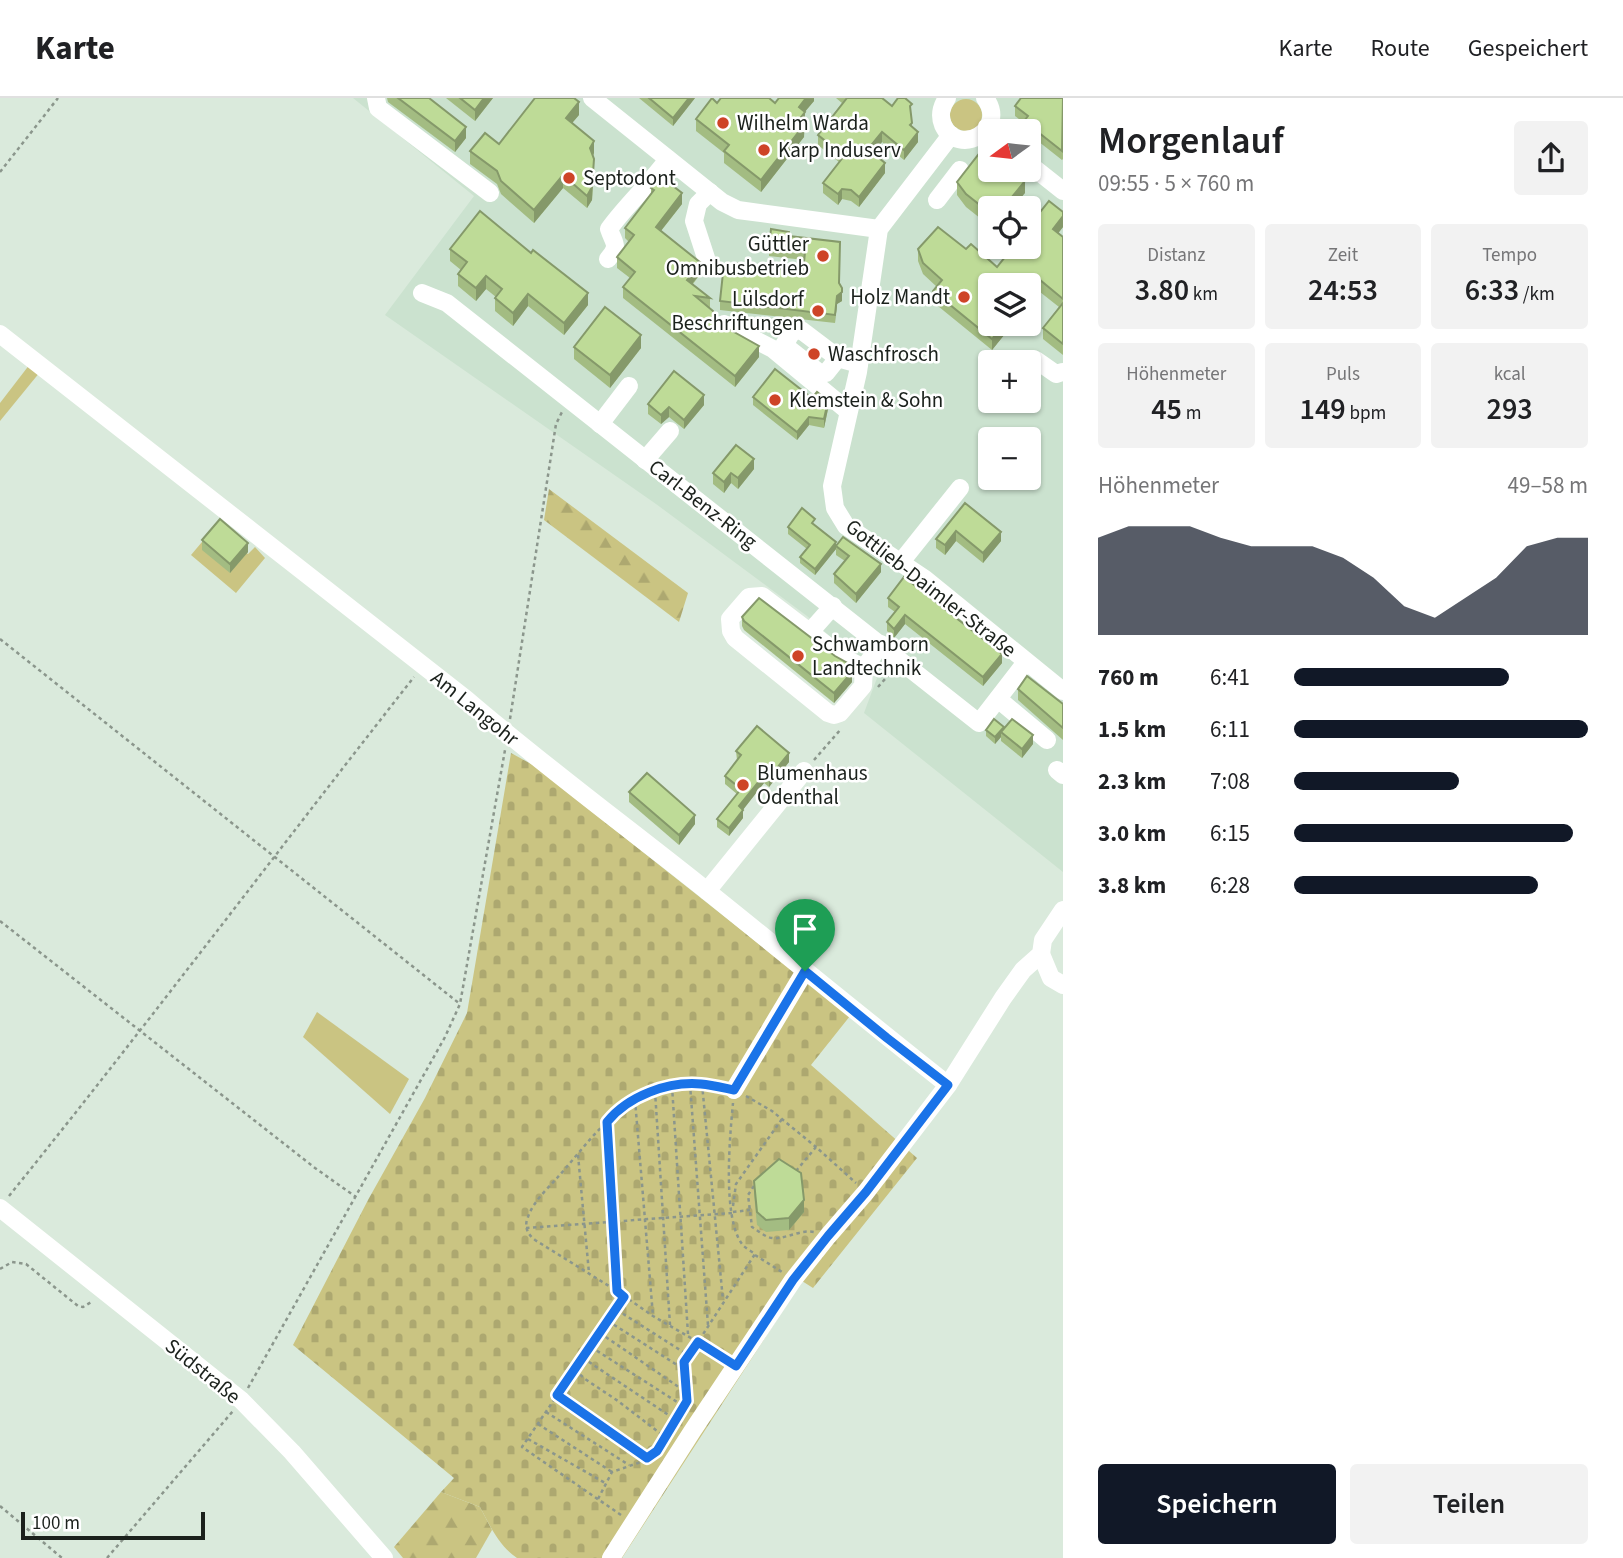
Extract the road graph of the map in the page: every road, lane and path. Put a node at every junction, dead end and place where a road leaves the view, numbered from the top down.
1 (58, 98) edge
2 (376, 98) edge
3 (592, 98) edge
4 (985, 98) edge
5 (944, 99) edge
6 (991, 119) edge
7 (951, 135) junction
8 (978, 136) edge
9 (668, 159) junction
10 (960, 170) dead end
11 (0, 172) edge
12 (1041, 174) edge
13 (1063, 191) edge
14 (710, 192) junction
15 (490, 194) dead end
16 (937, 200) dead end
17 (879, 229) junction
18 (608, 259) dead end
19 (707, 261) dead end
20 (422, 293) dead end
21 (724, 324) edge
22 (0, 334) edge
23 (838, 358) dead end
24 (859, 364) junction
25 (1041, 364) edge
26 (1063, 372) edge
27 (629, 386) dead end
28 (570, 401) junction
29 (848, 411) junction
30 (600, 424) junction
31 (670, 431) dead end
32 (645, 460) junction
33 (960, 488) dead end
34 (901, 562) junction
35 (833, 606) junction
36 (810, 632) junction
37 (0, 639) edge
38 (881, 644) junction
39 (1026, 662) junction
40 (423, 666) junction
41 (864, 668) junction
42 (1063, 691) edge
43 (998, 699) junction
44 (508, 735) junction
45 (1047, 740) dead end
46 (804, 771) dead end
47 (274, 855) junction
48 (707, 891) junction
49 (1063, 910) edge
50 (0, 921) edge
51 (1041, 954) junction
52 (805, 971) junction
53 (1063, 985) edge
54 (460, 1004) junction
55 (140, 1031) junction
56 (690, 1084) junction
57 (702, 1084) junction
58 (948, 1085) junction
59 (672, 1086) junction
60 (655, 1090) junction
61 (734, 1090) junction
62 (635, 1100) junction
63 (782, 1119) junction
64 (607, 1122) junction
65 (816, 1147) junction
66 (578, 1153) junction
67 (786, 1170) edge
68 (759, 1179) edge
69 (866, 1192) junction
70 (356, 1197) junction
71 (4, 1203) edge
72 (750, 1210) junction
73 (732, 1213) junction
74 (698, 1215) junction
75 (714, 1215) junction
76 (681, 1217) junction
77 (646, 1219) junction
78 (662, 1219) junction
79 (614, 1222) junction
80 (584, 1224) junction
81 (526, 1228) junction
82 (828, 1236) junction
83 (755, 1254) junction
84 (0, 1269) edge
85 (589, 1273) junction
86 (793, 1280) junction
87 (102, 1291) junction
88 (617, 1291) junction
89 (624, 1297) junction
90 (723, 1303) junction
91 (616, 1309) junction
92 (653, 1317) junction
93 (608, 1321) junction
94 (670, 1325) junction
95 (708, 1326) junction
96 (600, 1333) junction
97 (688, 1335) junction
98 (698, 1342) junction
99 (591, 1347) junction
100 (688, 1355) junction
101 (583, 1358) junction
102 (736, 1366) junction
103 (575, 1369) junction
104 (685, 1370) junction
105 (686, 1392) junction
106 (557, 1395) junction
107 (223, 1406) dead end
108 (684, 1406) junction
109 (236, 1407) junction
110 (546, 1412) junction
111 (239, 1420) dead end
112 (676, 1420) junction
113 (538, 1424) junction
114 (665, 1437) junction
115 (528, 1439) junction
116 (657, 1451) junction
117 (647, 1458) junction
118 (629, 1465) junction
119 (668, 1468) junction
120 (612, 1472) junction
121 (607, 1484) junction
122 (597, 1499) junction
123 (0, 1506) edge
124 (633, 1524) junction
125 (62, 1558) edge
126 (107, 1558) edge
127 (384, 1558) edge
128 (611, 1558) edge

1 - 11 path
2 - 15 street
3 - 9 street
4 - 6 street
5 - 7 street
7 - 8 street
7 - 17 street
9 - 14 street
9 - 18 street
10 - 16 street
12 - 13 street
14 - 17 street
14 - 19 street
17 - 24 street
20 - 28 street, Carl-Benz-Ring
21 - 29 street
22 - 40 street, Am Langohr
23 - 24 street
24 - 29 street
25 - 26 street
27 - 30 street
28 - 30 street, Carl-Benz-Ring
28 - 44 path
29 - 34 street, Gottlieb-Daimler-Straße
30 - 32 street, Carl-Benz-Ring
31 - 32 street
32 - 35 street, Carl-Benz-Ring
33 - 34 street
34 - 39 street, Gottlieb-Daimler-Straße
35 - 36 street
35 - 38 street, Carl-Benz-Ring
36 - 41 street
36 - 41 street
37 - 47 path
38 - 41 street
38 - 43 street, Carl-Benz-Ring
39 - 42 street, Gottlieb-Daimler-Straße
39 - 43 street
40 - 44 street, Am Langohr
40 - 47 path
43 - 45 street
44 - 48 street, Am Langohr
44 - 54 path
46 - 48 street
47 - 54 path
47 - 55 path
48 - 52 street, Am Langohr
49 - 51 street
50 - 55 path
51 - 53 street
51 - 58 street
52 - 58 street, Am Langohr
52 - 61 street
54 - 70 path
55 - 70 path
55 - 71 path
56 - 57 path
56 - 59 path
56 - 74 path
57 - 61 path
57 - 75 path
58 - 69 street
59 - 60 path
59 - 76 path
60 - 62 path
60 - 78 path
61 - 63 path
61 - 73 path
62 - 64 path
62 - 77 path
63 - 65 path
63 - 73 path
64 - 66 path
64 - 79 path
65 - 67 path
65 - 69 path
66 - 80 path
66 - 81 path
68 - 72 path
69 - 82 street
70 - 109 path
71 - 87 street, Südstraße
72 - 73 path
72 - 82 path
73 - 75 path
73 - 83 path
74 - 75 path
74 - 76 path
74 - 95 path
75 - 90 path
76 - 78 path
76 - 97 path
77 - 78 path
77 - 79 path
77 - 92 path
78 - 94 path
79 - 80 path
79 - 88 path
80 - 81 path
80 - 85 path
81 - 85 path
82 - 86 street
83 - 86 path
83 - 90 path
84 - 87 path
85 - 88 path
86 - 102 street
87 - 109 street, Südstraße
88 - 89 path
89 - 91 path
89 - 92 path
90 - 95 path
91 - 93 path
91 - 100 path
92 - 94 path
93 - 96 path
93 - 104 path
94 - 97 path
95 - 98 path
96 - 99 path
96 - 105 path
97 - 98 path
98 - 100 path
98 - 102 path
99 - 101 path
99 - 108 path
100 - 104 path
101 - 103 path
101 - 112 path
102 - 119 street
103 - 106 path
103 - 114 path
104 - 105 path
105 - 108 path
106 - 110 path
106 - 117 path
107 - 109 path
108 - 112 path
109 - 111 path
109 - 126 path
109 - 127 street, Südstraße
110 - 113 path
110 - 118 path
112 - 114 path
113 - 115 path
113 - 120 path
114 - 116 path
115 - 121 path
115 - 122 path
116 - 117 path
116 - 119 path
117 - 118 path
118 - 120 path
119 - 124 street
120 - 121 path
121 - 122 path
122 - 124 path
123 - 125 path
124 - 128 street

